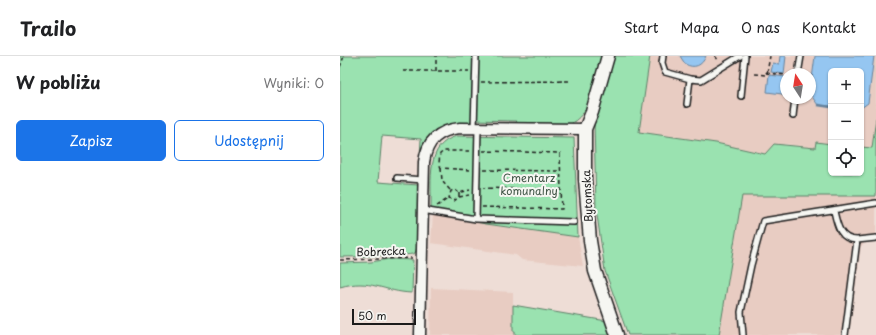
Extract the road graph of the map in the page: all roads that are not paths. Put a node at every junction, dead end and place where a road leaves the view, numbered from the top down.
1 (476, 56) edge
2 (608, 56) edge
3 (663, 56) edge
4 (740, 56) edge
5 (745, 56) edge
6 (801, 56) edge
7 (799, 68) edge
8 (690, 79) junction
9 (741, 96) dead end
10 (687, 104) dead end
11 (794, 104) edge
12 (793, 116) dead end
13 (476, 128) junction
14 (585, 129) junction
15 (397, 178) dead end
16 (423, 180) junction
17 (876, 203) edge
18 (422, 210) junction
19 (834, 211) junction
20 (476, 219) junction
21 (574, 222) dead end
22 (876, 238) edge
23 (857, 240) junction
24 (420, 335) edge
25 (617, 335) edge
26 (744, 335) edge
27 (845, 335) edge

1 - 13 lane
2 - 14 street, Bytomska
3 - 8 lane
4 - 8 lane
5 - 9 lane
6 - 7 lane
8 - 10 lane
11 - 12 lane
13 - 14 street
13 - 16 street
13 - 20 lane
14 - 25 street, Bytomska
15 - 16 lane
16 - 18 street
17 - 19 lane
18 - 20 lane
18 - 24 street
19 - 23 lane
19 - 26 lane
20 - 21 lane
22 - 23 lane
23 - 27 lane

